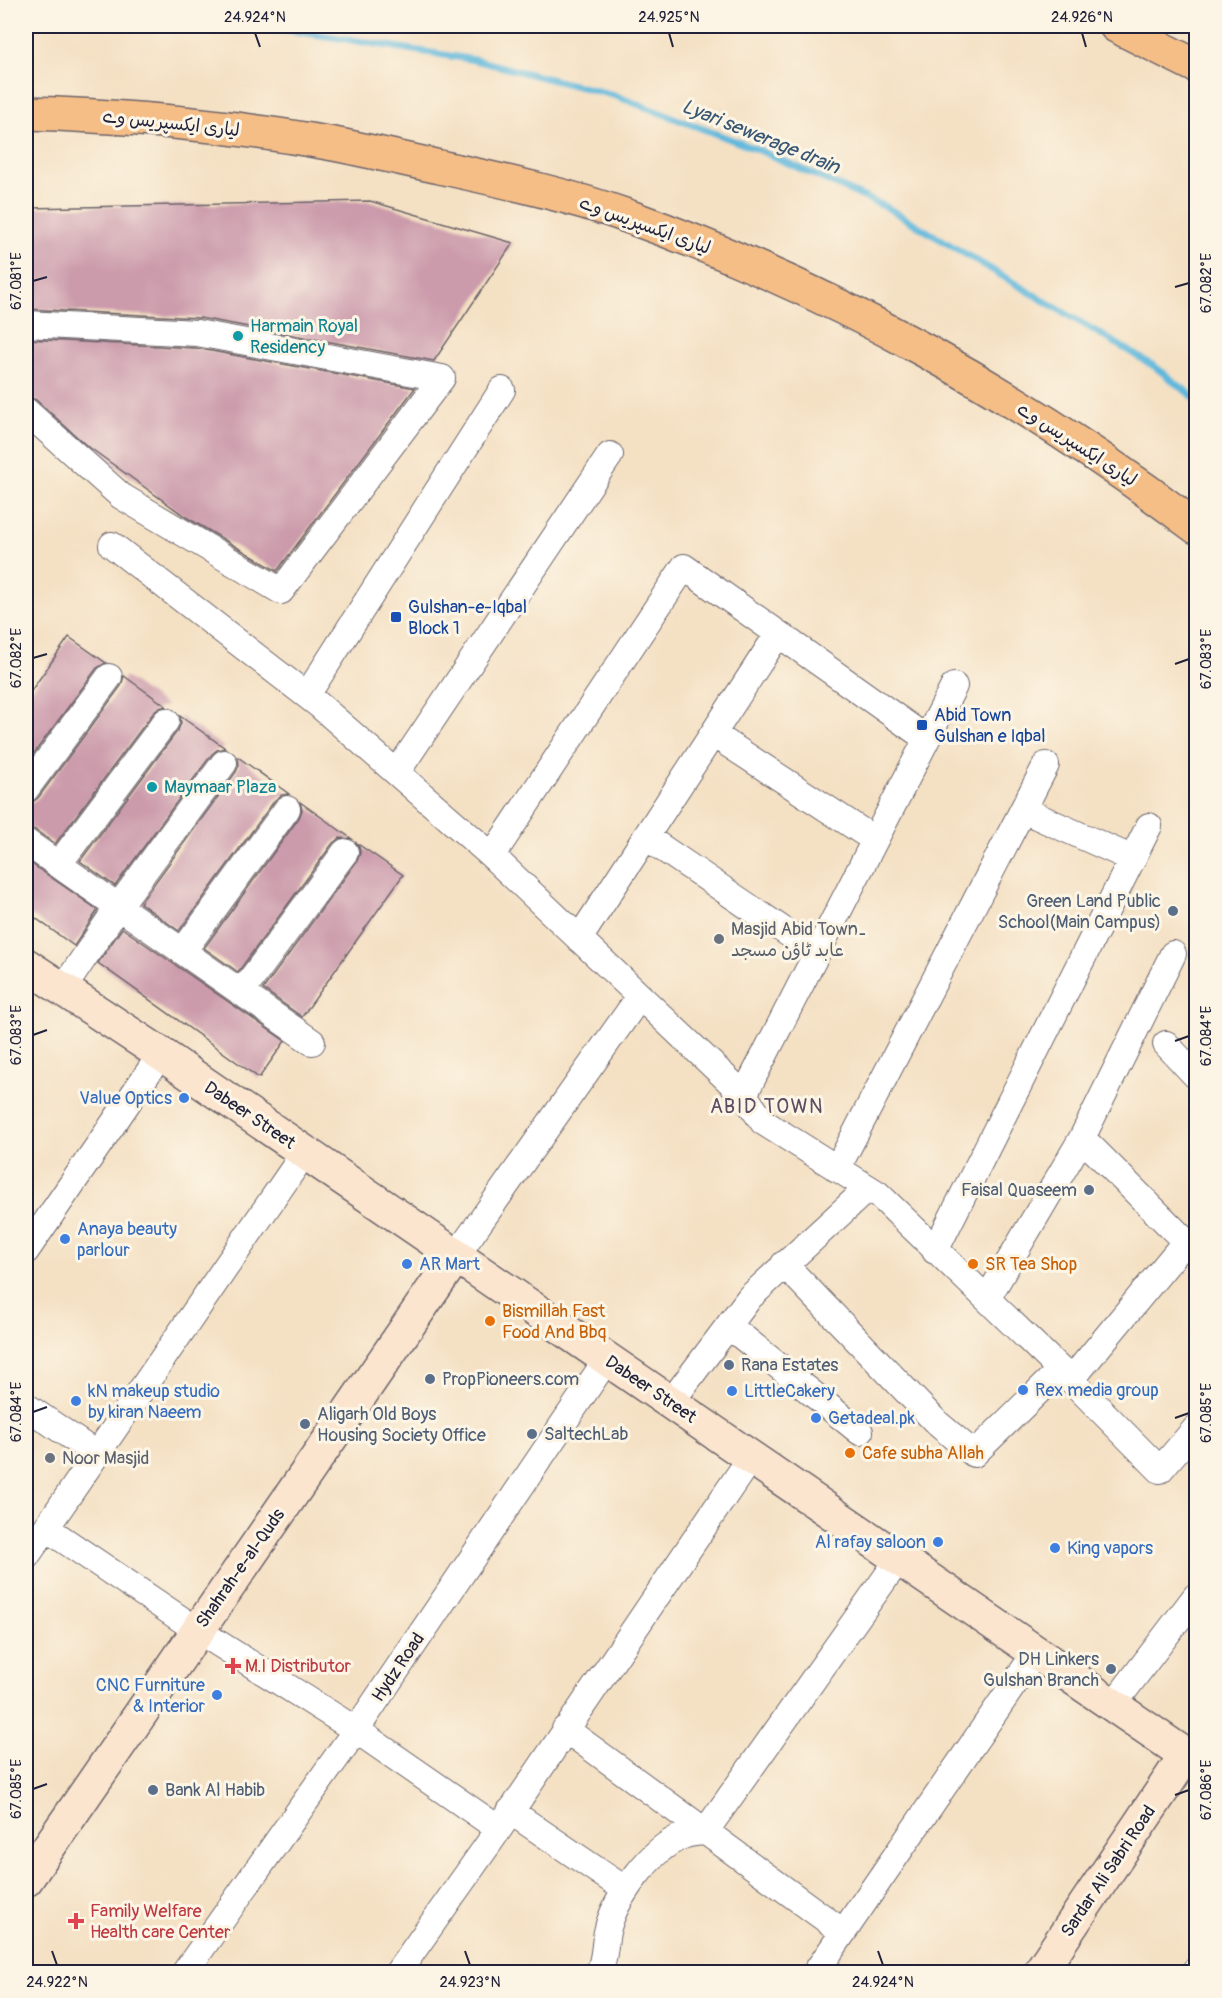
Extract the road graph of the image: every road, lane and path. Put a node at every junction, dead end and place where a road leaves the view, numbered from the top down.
1 (1116, 26) edge
2 (1197, 66) edge
3 (26, 112) edge
4 (26, 324) edge
5 (502, 390) dead end
6 (26, 411) edge
7 (610, 455) dead end
8 (1197, 527) edge
9 (112, 545) dead end
10 (778, 634) junction
11 (109, 677) dead end
12 (954, 686) dead end
13 (307, 695) junction
14 (166, 721) dead end
15 (713, 734) junction
16 (927, 739) junction
17 (224, 763) dead end
18 (1046, 765) dead end
19 (397, 772) junction
20 (26, 789) edge
21 (286, 809) dead end
22 (1023, 810) junction
23 (1149, 826) dead end
24 (646, 837) junction
25 (875, 840) junction
26 (26, 842) edge
27 (345, 852) dead end
28 (492, 856) junction
29 (1132, 859) junction
30 (58, 865) junction
31 (118, 907) junction
32 (579, 939) junction
33 (183, 951) junction
34 (817, 953) junction
35 (1173, 954) dead end
36 (26, 964) edge
37 (63, 989) junction
38 (242, 993) junction
39 (640, 996) junction
40 (312, 1042) dead end
41 (1166, 1044) dead end
42 (160, 1054) junction
43 (1197, 1076) edge
44 (744, 1095) junction
45 (1082, 1138) junction
46 (305, 1152) junction
47 (837, 1169) junction
48 (868, 1188) junction
49 (1191, 1247) edge
50 (26, 1251) edge
51 (935, 1251) junction
52 (456, 1256) junction
53 (784, 1264) junction
54 (987, 1299) junction
55 (729, 1326) junction
56 (607, 1359) junction
57 (1065, 1375) junction
58 (671, 1402) junction
59 (26, 1406) edge
60 (1197, 1428) edge
61 (860, 1432) dead end
62 (96, 1454) junction
63 (751, 1457) junction
64 (46, 1528) junction
65 (26, 1557) edge
66 (899, 1559) junction
67 (1197, 1596) edge
68 (197, 1630) junction
69 (1036, 1652) junction
70 (1113, 1705) junction
71 (565, 1729) junction
72 (356, 1730) junction
73 (1193, 1752) edge
74 (504, 1820) junction
75 (705, 1832) junction
76 (26, 1880) edge
77 (626, 1890) junction
78 (843, 1932) junction
79 (185, 1972) edge
80 (398, 1972) edge
81 (599, 1972) edge
82 (816, 1972) edge
83 (1040, 1972) edge

1 - 2 highway
3 - 8 highway, لیاری ایکسپریس وے
4 - 6 street
5 - 13 street
7 - 19 street
9 - 13 street
10 - 15 street
10 - 16 street
10 - 28 street
11 - 20 street
12 - 16 street
13 - 19 street
14 - 30 street
15 - 24 street
15 - 25 street
16 - 25 street
17 - 31 street
18 - 22 street
19 - 28 street
21 - 33 street
22 - 29 street
22 - 47 street
23 - 29 street
24 - 32 street
24 - 34 street
25 - 34 street
26 - 30 street
27 - 38 street
28 - 32 street
29 - 51 street
30 - 31 street
31 - 33 street
31 - 37 street
32 - 39 street
33 - 38 street
34 - 44 street
35 - 45 street
36 - 37 street, Dabeer Street
37 - 42 street, Dabeer Street
38 - 40 street
39 - 44 street
39 - 52 street
41 - 43 street
42 - 46 street, Dabeer Street
42 - 50 street
44 - 47 street
45 - 49 street
45 - 54 street
46 - 52 street, Dabeer Street
46 - 62 street
47 - 48 street
48 - 51 street
48 - 53 street
49 - 57 street
51 - 54 street
52 - 56 street, Dabeer Street
52 - 68 street, Shahrah-e-al-Quds
53 - 55 street
53 - 57 street
54 - 57 street
55 - 58 street
55 - 61 street
56 - 58 street, Dabeer Street
56 - 72 street, Hydz Road
57 - 60 street
58 - 63 street, Dabeer Street
59 - 62 street
62 - 64 street
63 - 66 street, Dabeer Street
63 - 71 street
64 - 65 street
64 - 68 street
66 - 69 street, Dabeer Street
66 - 75 street
67 - 70 street
68 - 72 street
68 - 76 street, Shahrah-e-al-Quds
69 - 70 street, Dabeer Street
69 - 78 street
70 - 73 street, Dabeer Street
71 - 74 street
71 - 75 street
72 - 74 street
72 - 79 street, Hydz Road
73 - 83 street, Sardar Ali Sabri Road
74 - 77 street
74 - 80 street
75 - 77 street
75 - 78 street
77 - 81 street
78 - 82 street

